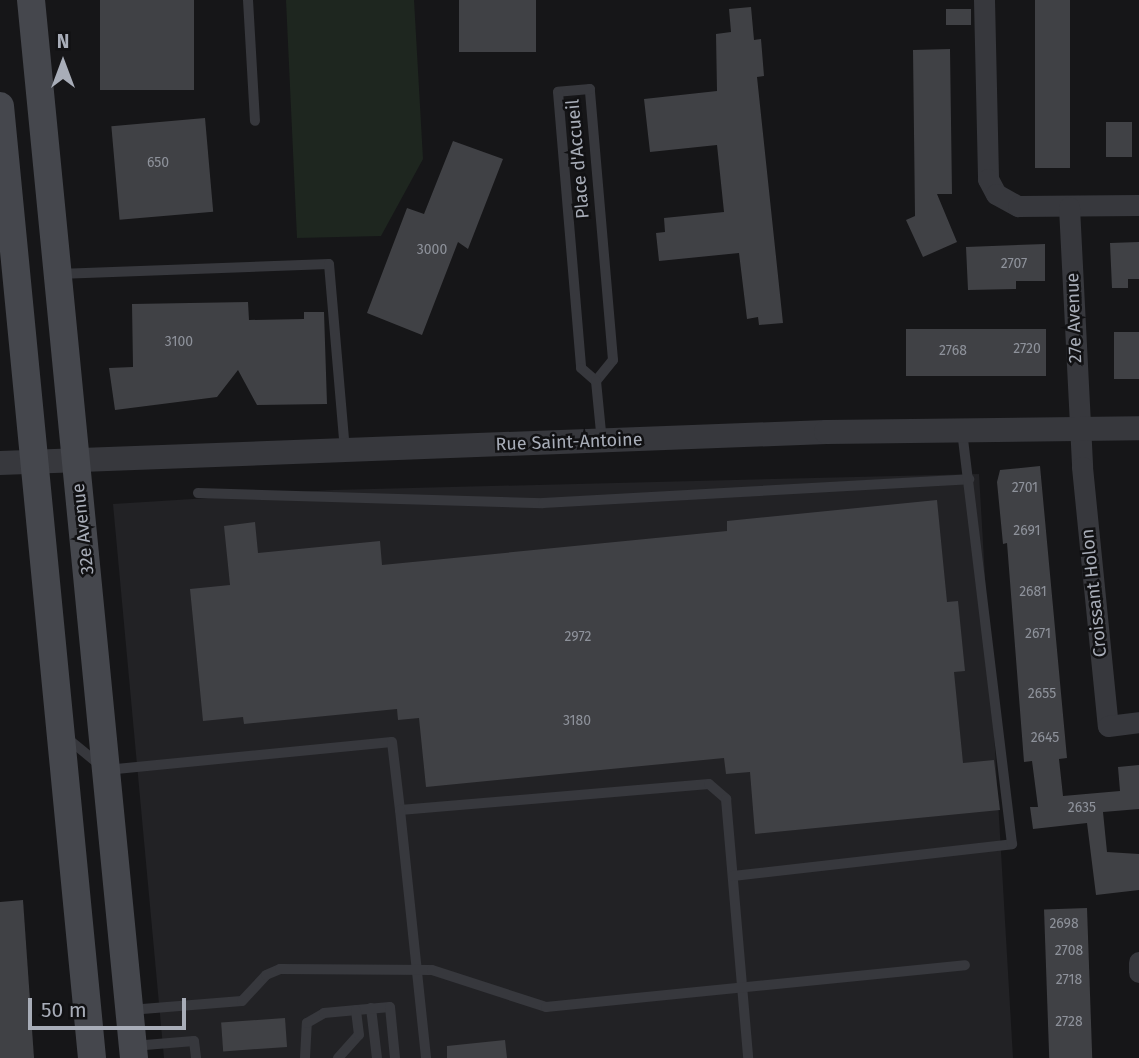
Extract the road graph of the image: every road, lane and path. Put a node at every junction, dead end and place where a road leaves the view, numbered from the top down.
1 (31, 0) edge
2 (248, 0) edge
3 (984, 0) edge
4 (0, 106) edge
5 (255, 121) dead end
6 (1139, 205) edge
7 (1069, 207) junction
8 (58, 274) junction
9 (596, 381) junction
10 (1139, 428) edge
11 (1080, 429) junction
12 (961, 430) junction
13 (602, 442) junction
14 (345, 450) junction
15 (76, 460) junction
16 (35, 462) junction
17 (0, 463) edge
18 (969, 479) junction
19 (198, 493) dead end
20 (1139, 722) edge
21 (62, 734) junction
22 (106, 770) junction
23 (400, 810) junction
24 (733, 876) junction
25 (1139, 962) edge
26 (965, 965) dead end
27 (416, 969) junction
28 (1139, 972) edge
29 (743, 991) junction
30 (371, 1009) junction
31 (130, 1010) junction
32 (356, 1010) junction
33 (134, 1052) edge
34 (92, 1058) edge
35 (196, 1058) edge
36 (305, 1058) edge
37 (338, 1058) edge
38 (377, 1058) edge
39 (395, 1058) edge
40 (426, 1058) edge
41 (748, 1058) edge

1 - 8 main road, 32e Avenue
2 - 5 lane
3 - 7 street
4 - 16 main road
6 - 7 street
7 - 11 street, 27e Avenue
8 - 14 lane
8 - 15 main road, 32e Avenue
9 - 9 lane, Place d'Accueil
9 - 13 lane, Place d'Accueil
10 - 11 street, Rue Saint-Antoine
11 - 12 street, Rue Saint-Antoine
11 - 20 street, Croissant Holon
12 - 13 street, Rue Saint-Antoine
12 - 18 lane
13 - 14 street, Rue Saint-Antoine
14 - 15 street, Rue Saint-Antoine
15 - 16 street, Rue Saint-Antoine
15 - 22 main road, 32e Avenue
16 - 17 street, Rue Saint-Antoine
16 - 21 main road
18 - 19 lane
18 - 24 lane
21 - 22 lane
21 - 34 main road
22 - 23 lane
22 - 31 main road, 32e Avenue
23 - 24 lane
23 - 27 lane
24 - 29 lane
25 - 28 street
26 - 29 lane
27 - 29 lane
27 - 31 lane
27 - 40 lane
29 - 41 lane
30 - 32 lane
30 - 38 lane
30 - 39 lane
31 - 33 main road, 32e Avenue
32 - 36 lane
32 - 37 lane
33 - 35 lane

